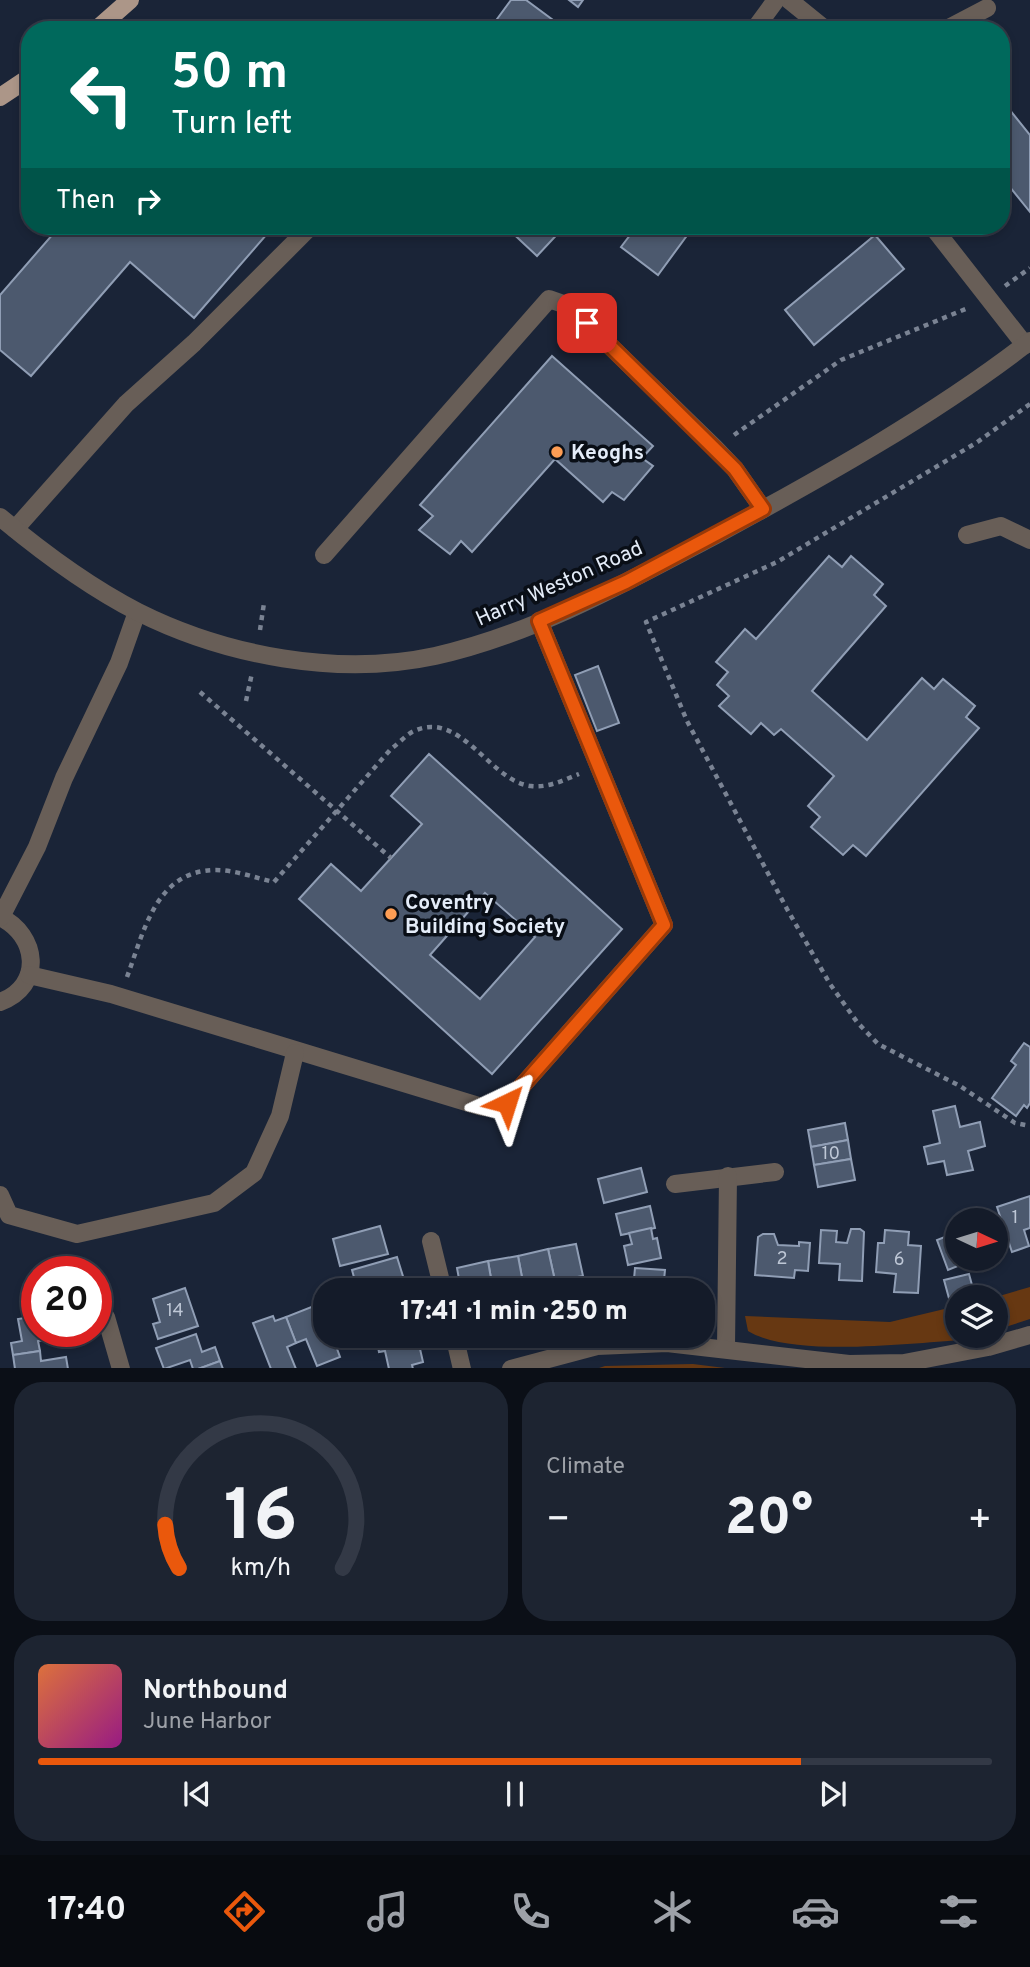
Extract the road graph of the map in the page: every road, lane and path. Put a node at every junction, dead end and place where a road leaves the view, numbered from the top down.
1 (130, 0) edge
2 (776, 0) edge
3 (789, 0) edge
4 (988, 8) dead end
5 (106, 21) edge
6 (761, 21) edge
7 (815, 21) edge
8 (963, 21) edge
9 (21, 83) edge
10 (0, 97) edge
11 (302, 235) edge
12 (939, 235) edge
13 (1030, 268) edge
14 (989, 298) junction
15 (1027, 343) edge
16 (1030, 404) edge
17 (715, 448) junction
18 (763, 509) junction
19 (0, 517) edge
20 (15, 529) junction
21 (967, 536) dead end
22 (1030, 540) edge
23 (324, 555) dead end
24 (137, 611) junction
25 (539, 621) junction
26 (200, 692) dead end
27 (599, 767) junction
28 (337, 811) junction
29 (391, 858) dead end
30 (1, 917) edge
31 (29, 975) junction
32 (120, 997) junction
33 (0, 1002) edge
34 (295, 1052) junction
35 (1030, 1125) edge
36 (775, 1172) dead end
37 (729, 1175) junction
38 (675, 1184) dead end
39 (0, 1195) edge
40 (431, 1241) dead end
41 (440, 1278) edge
42 (1030, 1335) edge
43 (112, 1337) edge
44 (457, 1348) edge
45 (726, 1348) junction
46 (542, 1364) edge
47 (905, 1366) edge
48 (121, 1368) edge
49 (462, 1368) edge
50 (511, 1368) edge

1 - 5 main road
2 - 6 street
3 - 7 street
4 - 8 street
9 - 10 main road
11 - 20 street
12 - 14 street
13 - 14 path
14 - 15 street
14 - 17 path
15 - 18 street, Harry Weston Road
16 - 35 path
17 - 18 street
17 - 23 street
18 - 25 street, Harry Weston Road
19 - 20 street, Harry Weston Road
20 - 24 street, Harry Weston Road
21 - 22 street
24 - 25 street, Harry Weston Road
24 - 30 street
25 - 27 street
26 - 28 path
27 - 28 path
27 - 34 street
28 - 29 path
28 - 32 path
30 - 31 street
31 - 32 street
31 - 33 street
32 - 34 street
34 - 39 street
36 - 37 street
37 - 38 street
37 - 45 street
40 - 41 street
42 - 47 street
43 - 48 street
44 - 49 street
45 - 46 street
45 - 47 street
46 - 50 street

